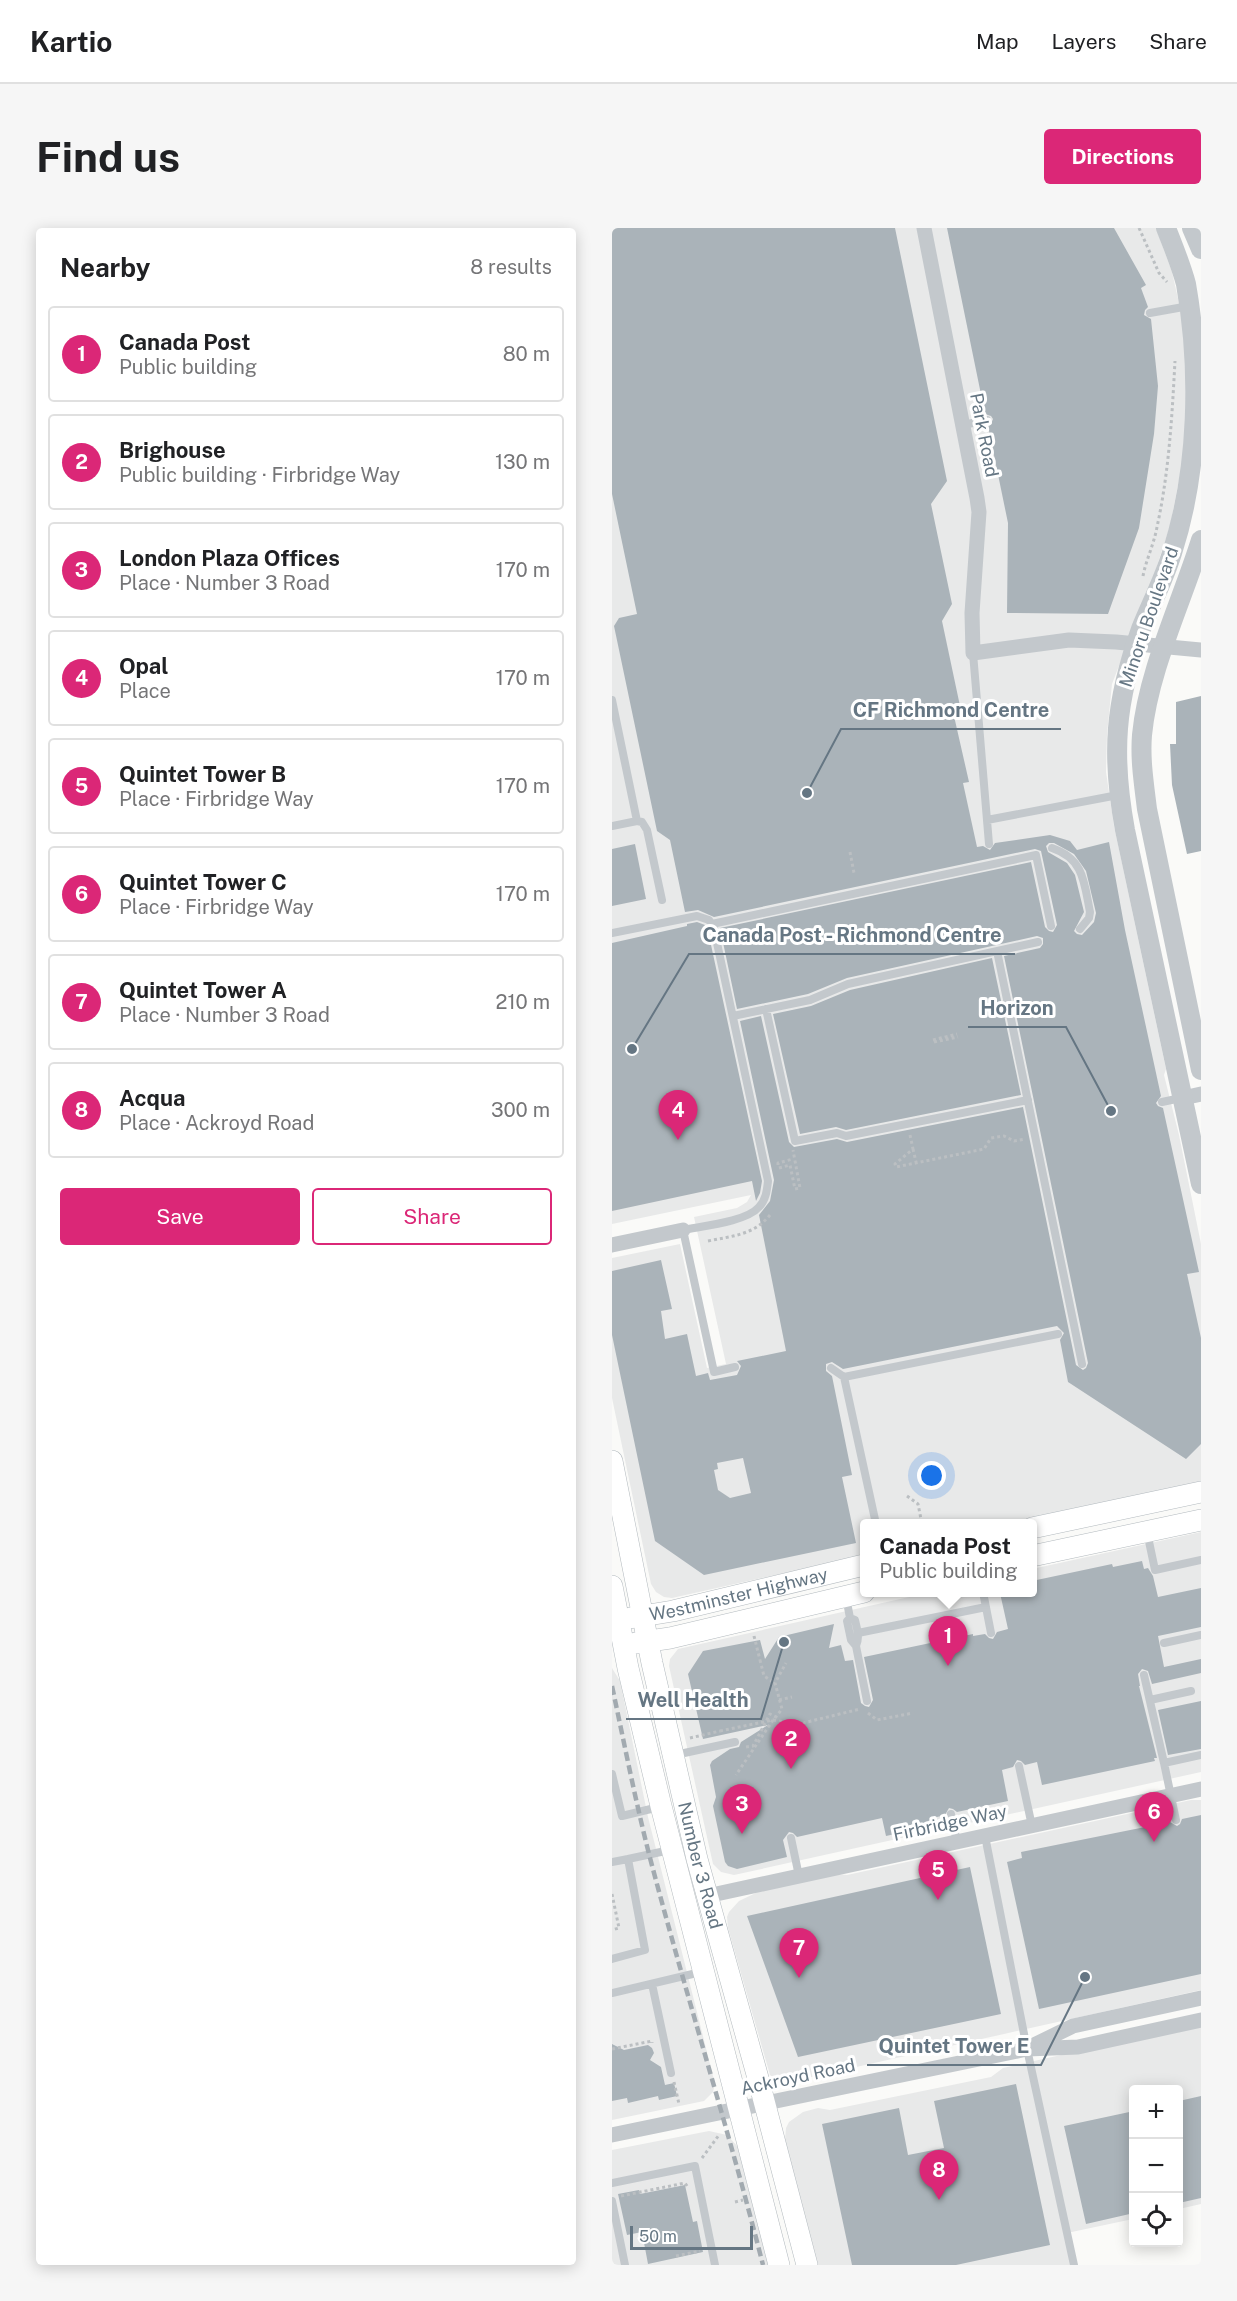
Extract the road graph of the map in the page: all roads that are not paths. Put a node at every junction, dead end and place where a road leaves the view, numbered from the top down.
1 (924, 228) edge
2 (1166, 228) edge
3 (1192, 228) edge
4 (1201, 249) edge
5 (1189, 306) edge
6 (1150, 313) dead end
7 (987, 420) dead end
8 (963, 425) junction
9 (1201, 540) edge
10 (1136, 644) junction
11 (1164, 648) junction
12 (1201, 650) edge
13 (973, 652) junction
14 (612, 699) edge
15 (1119, 795) junction
16 (987, 820) junction
17 (638, 821) junction
18 (612, 826) edge
19 (989, 844) dead end
20 (1052, 848) dead end
21 (662, 900) dead end
22 (712, 924) junction
23 (1052, 926) dead end
24 (1080, 929) dead end
25 (612, 933) edge
26 (1038, 942) dead end
27 (997, 951) junction
28 (766, 1009) junction
29 (733, 1016) junction
30 (1201, 1070) edge
31 (1192, 1096) edge
32 (1028, 1100) junction
33 (1162, 1102) dead end
34 (1201, 1184) edge
35 (683, 1230) junction
36 (612, 1245) edge
37 (1058, 1334) dead end
38 (1082, 1364) dead end
39 (735, 1367) dead end
40 (831, 1368) dead end
41 (844, 1377) junction
42 (612, 1461) edge
43 (1201, 1492) edge
44 (875, 1519) edge
45 (1201, 1520) edge
46 (1037, 1527) edge
47 (1147, 1531) junction
48 (1037, 1555) edge
49 (1201, 1560) edge
50 (860, 1566) edge
51 (612, 1586) edge
52 (855, 1594) edge
53 (984, 1597) edge
54 (986, 1607) junction
55 (643, 1617) junction
56 (850, 1617) junction
57 (616, 1620) edge
58 (858, 1633) junction
59 (991, 1633) dead end
60 (1201, 1635) edge
61 (648, 1642) junction
62 (1164, 1643) dead end
63 (618, 1646) edge
64 (856, 1646) junction
65 (1144, 1675) dead end
66 (1191, 1691) dead end
67 (1150, 1700) junction
68 (867, 1701) dead end
69 (735, 1742) dead end
70 (673, 1755) junction
71 (1201, 1755) edge
72 (1164, 1763) junction
73 (1019, 1766) dead end
74 (612, 1774) edge
75 (1201, 1789) edge
76 (1171, 1796) junction
77 (661, 1806) junction
78 (951, 1814) dead end
79 (1176, 1820) dead end
80 (1032, 1826) junction
81 (986, 1836) junction
82 (791, 1838) dead end
83 (957, 1842) junction
84 (671, 1850) junction
85 (628, 1859) junction
86 (612, 1863) edge
87 (799, 1876) junction
88 (707, 1896) junction
89 (612, 1959) edge
90 (703, 1972) junction
91 (652, 1984) junction
92 (612, 1993) edge
93 (1201, 1998) edge
94 (1201, 2020) edge
95 (1027, 2049) junction
96 (671, 2073) dead end
97 (764, 2104) junction
98 (738, 2109) junction
99 (612, 2135) edge
100 (612, 2183) edge
101 (612, 2201) edge
102 (625, 2265) edge
103 (715, 2265) edge
104 (779, 2265) edge
105 (807, 2265) edge
106 (1074, 2265) edge

1 - 8 street, Park Road
2 - 5 street, Minoru Boulevard
3 - 4 street
5 - 6 lane
5 - 10 street, Minoru Boulevard
7 - 8 lane
8 - 13 street, Park Road
9 - 11 street, Minoru Boulevard
10 - 11 street
10 - 13 street
10 - 15 street, Minoru Boulevard
11 - 12 street
11 - 30 street, Minoru Boulevard
13 - 16 lane
14 - 17 lane
15 - 16 lane
15 - 31 street, Minoru Boulevard
16 - 19 lane
17 - 18 lane
17 - 21 lane
20 - 24 lane
22 - 23 lane
22 - 25 lane
22 - 29 lane
26 - 27 lane
27 - 28 lane
27 - 32 lane
28 - 29 lane
28 - 32 lane
29 - 35 lane
31 - 33 lane
31 - 34 street, Minoru Boulevard
32 - 38 lane
35 - 36 street
35 - 39 lane
37 - 41 lane
40 - 41 lane
41 - 44 lane
42 - 55 main road, Number 3 Road
43 - 46 main road
45 - 47 main road
47 - 48 main road
47 - 49 lane
50 - 55 main road, Westminster Highway
51 - 57 main road, Number 3 Road
52 - 56 lane
52 - 61 main road, Westminster Highway
53 - 54 lane
54 - 58 lane
54 - 59 lane
55 - 57 main road, Westminster Highway
55 - 61 main road, Number 3 Road
56 - 58 lane
56 - 64 lane
57 - 63 main road, Number 3 Road
58 - 64 lane
60 - 62 lane
61 - 63 main road, Westminster Highway
61 - 70 main road, Number 3 Road
63 - 77 main road, Number 3 Road
64 - 68 lane
65 - 67 lane
66 - 67 lane
67 - 72 lane
69 - 70 lane
70 - 88 main road, Number 3 Road
71 - 72 lane
72 - 76 lane
73 - 80 lane
74 - 77 lane
75 - 76 street, Firbridge Way
76 - 79 lane
76 - 80 street, Firbridge Way
77 - 84 main road, Number 3 Road
78 - 83 lane
80 - 81 street, Firbridge Way
81 - 83 street, Firbridge Way
81 - 95 lane
82 - 87 lane
83 - 87 street, Firbridge Way
84 - 85 lane
84 - 90 main road, Number 3 Road
85 - 86 lane
85 - 89 lane
87 - 88 street, Firbridge Way
88 - 97 main road, Number 3 Road
90 - 91 lane
90 - 98 main road, Number 3 Road
91 - 92 lane
91 - 96 lane
93 - 95 street, Ackroyd Road
94 - 95 street, Ackroyd Road
95 - 97 street, Ackroyd Road
95 - 106 lane
97 - 98 street, Ackroyd Road
97 - 105 main road, Number 3 Road
98 - 99 street, Ackroyd Road
98 - 104 main road, Number 3 Road
100 - 103 lane
101 - 102 lane

